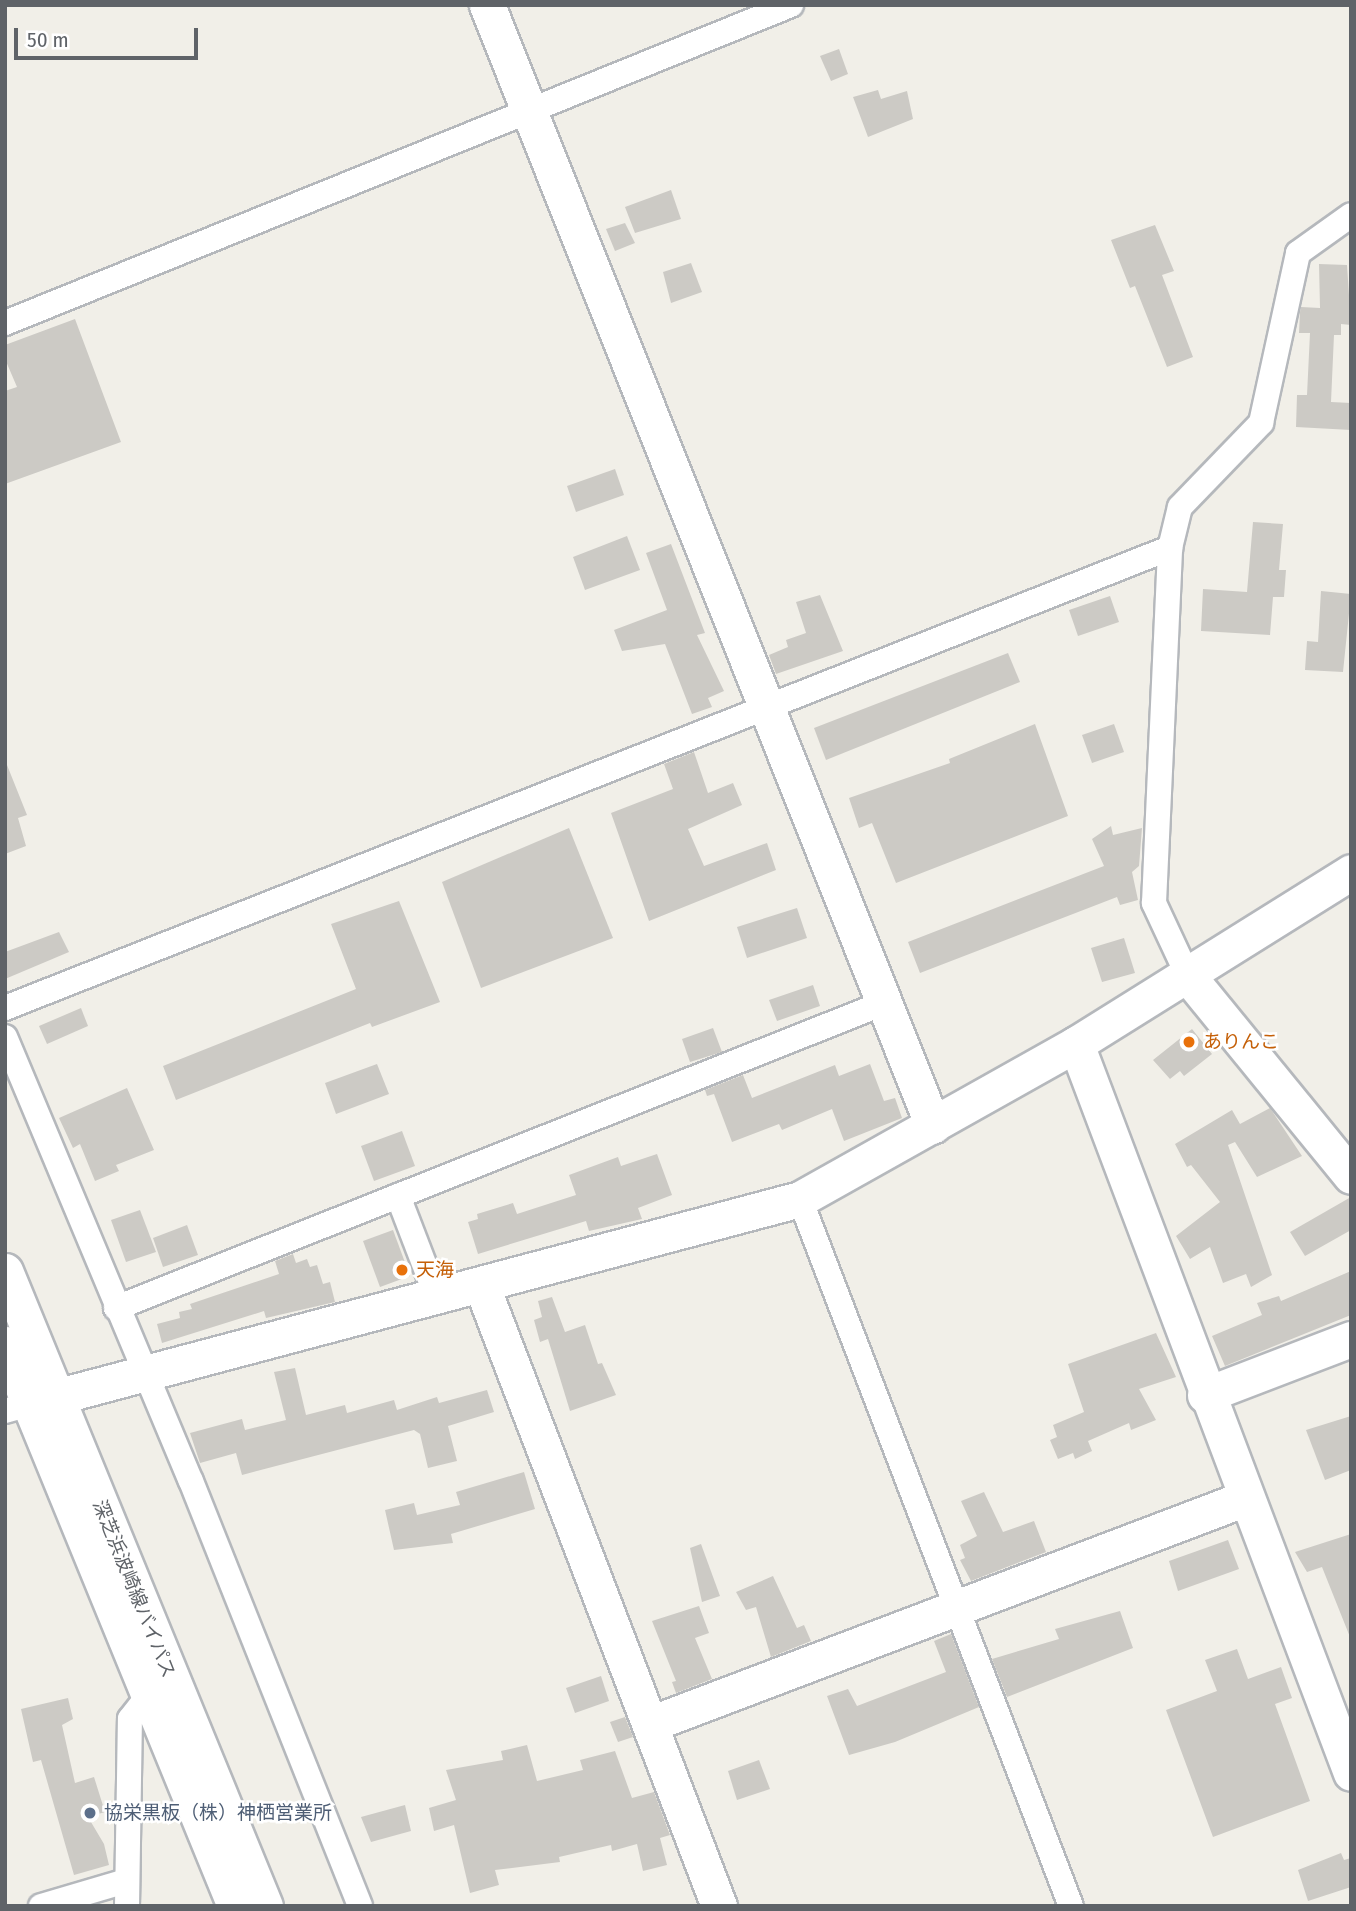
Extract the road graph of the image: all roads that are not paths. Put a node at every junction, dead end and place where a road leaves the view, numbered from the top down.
1 (487, 5) edge
2 (791, 5) edge
3 (529, 111) junction
4 (1351, 215) edge
5 (5, 323) edge
6 (1170, 548) junction
7 (765, 705) junction
8 (1351, 872) edge
9 (1188, 976) junction
10 (884, 1003) junction
11 (5, 1008) edge
12 (5, 1037) edge
13 (1076, 1044) junction
14 (933, 1126) junction
15 (1351, 1176) edge
16 (398, 1196) junction
17 (800, 1199) junction
18 (5, 1271) edge
19 (481, 1284) junction
20 (436, 1295) junction
21 (116, 1308) junction
22 (1351, 1339) edge
23 (5, 1344) edge
24 (145, 1376) junction
25 (1205, 1395) junction
26 (30, 1404) edge
27 (1246, 1498) junction
28 (958, 1605) junction
29 (149, 1695) junction
30 (650, 1724) junction
31 (1351, 1773) edge
32 (127, 1881) junction
33 (41, 1906) edge
34 (127, 1906) edge
35 (234, 1906) edge
36 (265, 1906) edge
37 (360, 1906) edge
38 (719, 1906) edge
39 (1071, 1906) edge

1 - 3 street
2 - 3 street
3 - 5 street
3 - 7 street
4 - 6 street
6 - 7 street
6 - 9 street
7 - 10 street
7 - 11 street
8 - 9 street
9 - 13 street
9 - 15 street
10 - 14 street
10 - 16 street
12 - 21 street
13 - 14 street
13 - 25 street
14 - 17 street
16 - 20 street
16 - 21 street
17 - 19 street
17 - 28 street
18 - 26 street, 深芝浜波崎線バイパス
19 - 20 street
19 - 30 street
20 - 24 street
21 - 24 street
22 - 25 street
23 - 26 street, 深芝浜波崎線バイパス
24 - 26 street
24 - 37 street
25 - 27 street
26 - 29 street, 深芝浜波崎線バイパス
26 - 36 street, 深芝浜波崎線バイパス
27 - 28 street
27 - 31 street
28 - 30 street
28 - 39 street
29 - 32 street
29 - 35 street, 深芝浜波崎線バイパス
30 - 38 street
32 - 33 street
32 - 34 street

